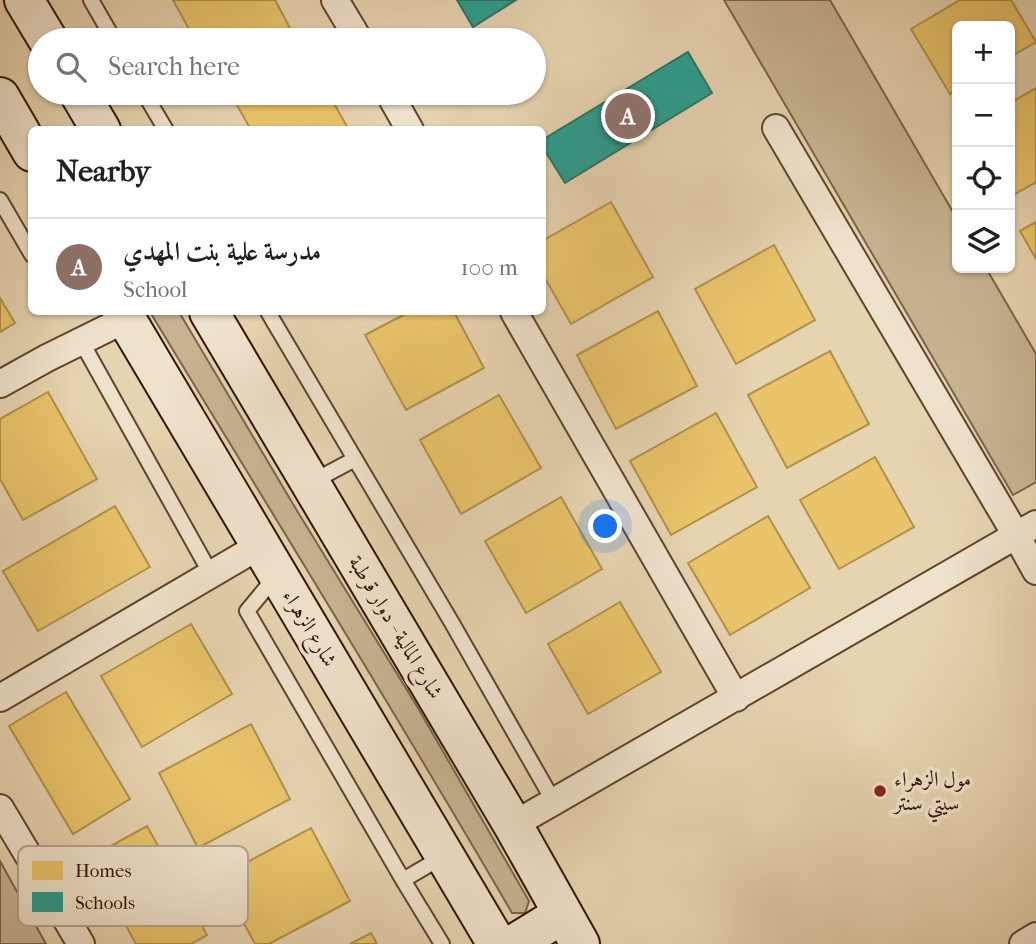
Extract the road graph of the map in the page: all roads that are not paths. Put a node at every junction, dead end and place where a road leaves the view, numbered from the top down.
1 (24, 0) edge
2 (91, 0) edge
3 (335, 0) edge
4 (41, 28) edge
5 (107, 28) edge
6 (352, 28) edge
7 (0, 97) edge
8 (152, 105) edge
9 (396, 105) edge
10 (164, 126) edge
11 (408, 126) edge
12 (776, 128) dead end
13 (28, 145) edge
14 (0, 200) edge
15 (28, 248) edge
16 (124, 315) edge
17 (211, 315) edge
18 (270, 315) edge
19 (516, 315) edge
20 (81, 341) junction
21 (0, 384) edge
22 (355, 459) junction
23 (310, 483) junction
24 (1026, 530) edge
25 (269, 559) junction
26 (1036, 572) edge
27 (211, 574) junction
28 (0, 698) edge
29 (736, 698) junction
30 (554, 802) junction
31 (0, 808) edge
32 (513, 825) junction
33 (23, 846) edge
34 (445, 856) junction
35 (403, 880) junction
36 (71, 926) edge
37 (571, 929) edge
38 (1036, 936) edge
39 (82, 944) edge
40 (442, 944) edge
41 (497, 944) edge
42 (514, 944) edge
43 (1023, 944) edge

1 - 4 main road
2 - 5 lane
3 - 6 street
7 - 13 main road
8 - 10 lane
9 - 11 street
12 - 24 street
14 - 15 lane
16 - 20 street
16 - 25 main road, شارع الزهراء
17 - 23 main road, شارع المالية - دوار قرطبة
18 - 22 lane
19 - 29 street
20 - 21 street
20 - 27 lane
22 - 23 lane
22 - 30 lane
23 - 32 main road, شارع المالية - دوار قرطبة
24 - 26 street
24 - 29 street
25 - 27 street
25 - 34 main road, شارع الزهراء
25 - 35 lane
27 - 28 street
29 - 30 street
30 - 32 street
31 - 33 street
32 - 37 main road, شارع المالية - دوار قرطبة
34 - 35 lane
34 - 41 main road, شارع الزهراء
35 - 40 lane
36 - 39 street
37 - 42 main road
38 - 43 street

